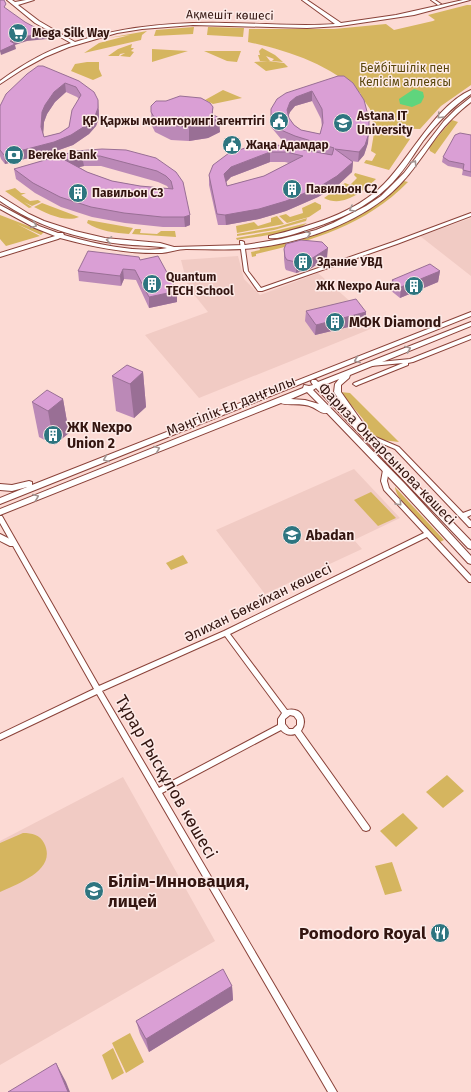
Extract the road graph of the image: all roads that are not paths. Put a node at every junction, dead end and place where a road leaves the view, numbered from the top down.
1 (32, 0) edge
2 (304, 0) edge
3 (433, 0) edge
4 (454, 0) edge
5 (468, 0) edge
6 (12, 1) edge
7 (439, 4) junction
8 (338, 23) junction
9 (72, 42) junction
10 (0, 76) edge
11 (0, 83) edge
12 (471, 92) edge
13 (471, 99) edge
14 (0, 198) edge
15 (0, 207) edge
16 (471, 214) edge
17 (66, 230) junction
18 (60, 235) junction
19 (242, 245) junction
20 (176, 248) junction
21 (0, 255) edge
22 (471, 314) edge
23 (471, 324) edge
24 (471, 337) edge
25 (411, 362) junction
26 (368, 365) junction
27 (311, 378) junction
28 (301, 382) junction
29 (356, 384) dead end
30 (318, 386) junction
31 (308, 390) junction
32 (252, 411) junction
33 (337, 419) junction
34 (362, 433) junction
35 (87, 466) junction
36 (386, 470) junction
37 (0, 487) edge
38 (0, 501) edge
39 (421, 507) junction
40 (0, 512) edge
41 (471, 512) edge
42 (463, 516) junction
43 (0, 518) edge
44 (471, 525) edge
45 (428, 534) junction
46 (0, 538) edge
47 (14, 544) junction
48 (471, 546) edge
49 (471, 552) edge
50 (471, 561) edge
51 (471, 580) edge
52 (226, 633) junction
53 (98, 690) junction
54 (286, 713) junction
55 (282, 726) junction
56 (296, 730) junction
57 (0, 737) edge
58 (158, 792) junction
59 (366, 828) dead end
60 (333, 1092) edge

1 - 6 street
2 - 8 street
3 - 7 street
4 - 7 street, Ақмешіт көшесі
5 - 8 street, Ақмешіт көшесі
6 - 9 street
7 - 8 street, Ақмешіт көшесі
8 - 9 street, Ақмешіт көшесі
9 - 10 street, Ақмешіт көшесі
9 - 11 street, Ақмешіт көшесі
12 -> 19 street
19 -> 13 street
14 - 17 street
15 -> 18 street
16 - 19 street
17 - 18 street
20 -> 17 street
18 - 20 street
18 - 21 street
19 - 20 street
22 -> 27 street, Мәңгілік Ел даңғылы
26 -> 23 street, Мәңгілік Ел даңғылы
24 - 25 street
25 - 26 street
25 - 29 street
26 - 30 street, Мәңгілік Ел даңғылы
26 - 34 street
27 - 28 street, Мәңгілік Ел даңғылы
27 - 30 street, Фариза Оңғарсынова көшесі
28 - 31 street, Фариза Оңғарсынова көшесі
28 -> 35 street, Мәңгілік Ел даңғылы
30 - 31 street, Мәңгілік Ел даңғылы
30 - 34 street, Фариза Оңғарсынова көшесі
31 - 32 street, Мәңгілік Ел даңғылы
31 - 33 street, Фариза Оңғарсынова көшесі
32 - 33 street
40 -> 32 street, Мәңгілік Ел даңғылы
33 - 36 street, Фариза Оңғарсынова көшесі
34 - 42 street
34 - 48 street, Фариза Оңғарсынова көшесі
35 - 37 street
35 - 38 street, Мәңгілік Ел даңғылы
36 - 39 street, Фариза Оңғарсынова көшесі
36 -> 45 street
39 - 49 street
39 - 50 street, Фариза Оңғарсынова көшесі
41 - 42 street
42 - 44 street
43 - 47 street, Тұрар Рысқұлов көшесі
45 - 51 street
45 - 52 street, Әлихан Бөкейхан көшесі
46 - 47 street
47 - 53 street, Тұрар Рысқұлов көшесі
52 - 53 street, Әлихан Бөкейхан көшесі
52 - 54 street
53 - 57 street, Әлихан Бөкейхан көшесі
53 - 58 street, Тұрар Рысқұлов көшесі
54 - 55 street
54 - 56 street
55 - 56 street
55 - 58 street
56 - 59 street
58 - 60 street, Тұрар Рысқұлов көшесі

